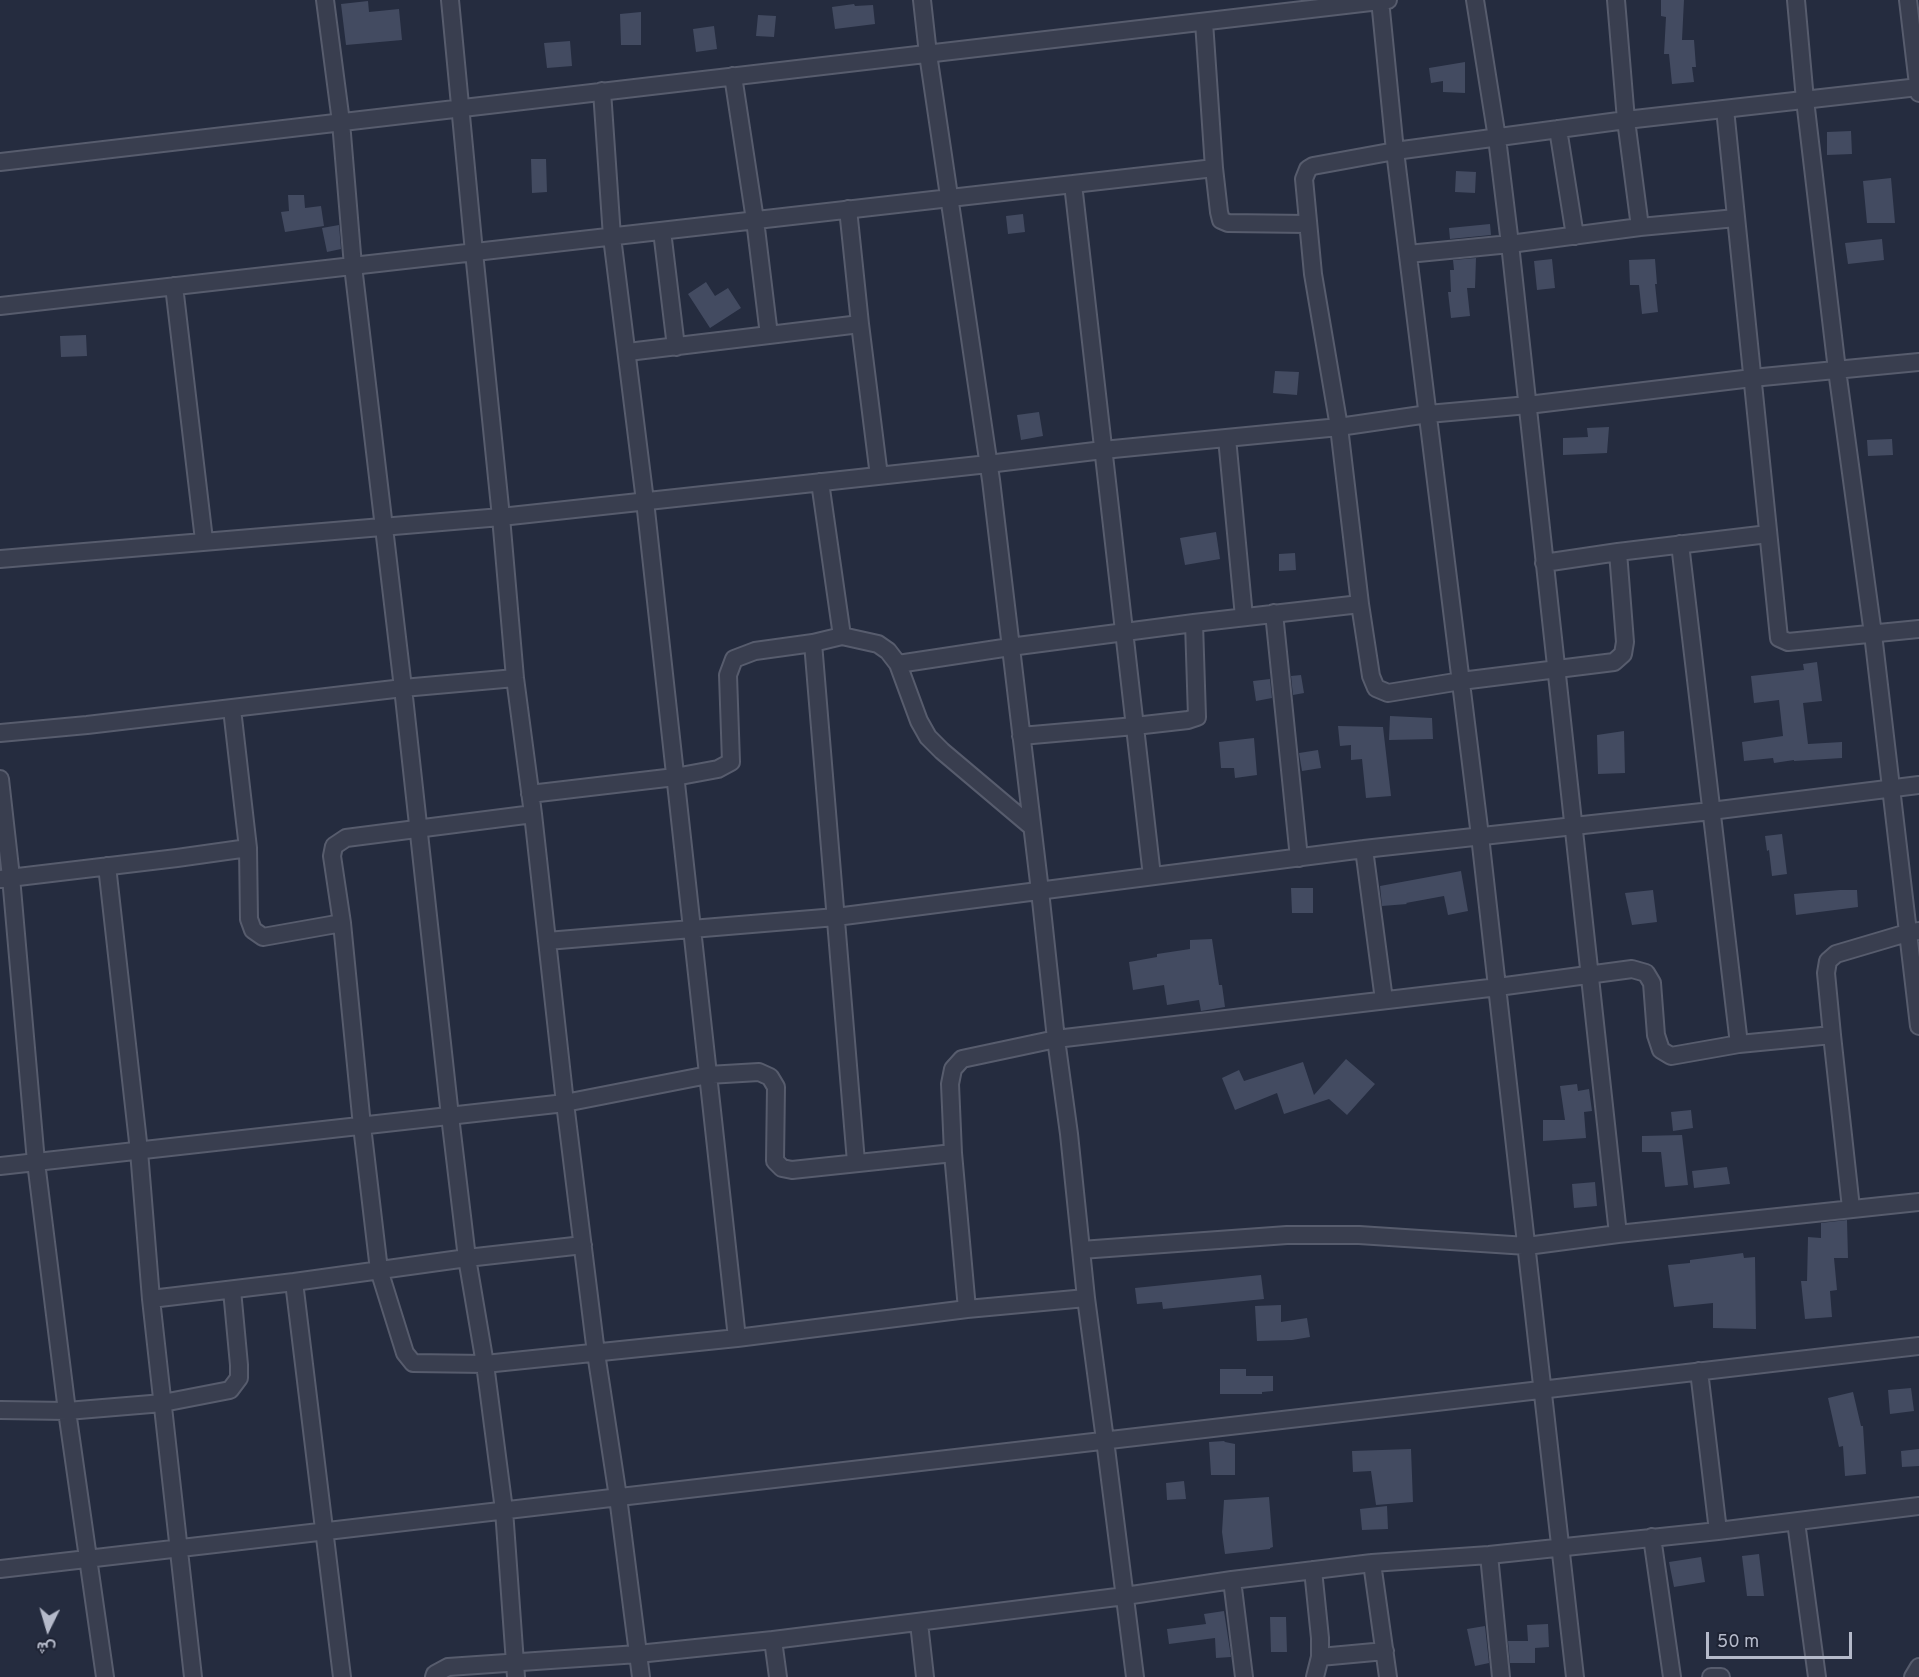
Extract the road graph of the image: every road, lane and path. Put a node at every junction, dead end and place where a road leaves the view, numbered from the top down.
1 (325, 0) edge
2 (450, 0) edge
3 (922, 0) edge
4 (1383, 0) edge
5 (1475, 0) edge
6 (1616, 0) edge
7 (1796, 0) edge
8 (1908, 0) edge
9 (1204, 22) junction
10 (928, 54) junction
11 (733, 76) junction
12 (1919, 87) edge
13 (602, 92) junction
14 (1919, 93) edge
15 (1805, 100) junction
16 (461, 108) junction
17 (1725, 109) junction
18 (1626, 120) junction
19 (341, 122) junction
20 (1558, 129) junction
21 (1497, 138) junction
22 (1395, 151) junction
23 (0, 162) edge
24 (1214, 168) junction
25 (1073, 184) junction
26 (950, 198) junction
27 (848, 210) junction
28 (1736, 218) junction
29 (755, 220) junction
30 (1307, 224) junction
31 (1640, 227) junction
32 (662, 231) junction
33 (1575, 236) junction
34 (612, 237) junction
35 (1510, 244) junction
36 (474, 252) junction
37 (1408, 254) junction
38 (353, 266) junction
39 (174, 286) junction
40 (0, 306) edge
41 (861, 324) junction
42 (769, 335) junction
43 (675, 347) junction
44 (628, 352) junction
45 (1919, 362) edge
46 (1837, 370) junction
47 (1752, 378) junction
48 (1528, 405) junction
49 (1428, 414) junction
50 (1339, 427) junction
51 (1227, 438) junction
52 (1103, 450) junction
53 (988, 464) junction
54 (879, 476) junction
55 (820, 482) junction
56 (645, 501) junction
57 (501, 517) junction
58 (384, 526) junction
59 (1768, 534) junction
60 (204, 540) junction
61 (1680, 544) junction
62 (1618, 552) junction
63 (0, 559) edge
64 (1544, 563) junction
65 (1360, 604) junction
66 (1274, 614) junction
67 (1244, 617) junction
68 (1194, 623) junction
69 (1919, 629) edge
70 (1124, 633) junction
71 (1873, 634) junction
72 (842, 636) junction
73 (813, 643) junction
74 (1010, 647) junction
75 (898, 664) junction
76 (1556, 668) junction
77 (515, 678) junction
78 (1461, 681) junction
79 (403, 688) junction
80 (232, 709) junction
81 (1135, 726) junction
82 (0, 733) edge
83 (1021, 736) junction
84 (675, 777) junction
85 (0, 779) edge
86 (1919, 785) edge
87 (1891, 788) junction
88 (530, 794) junction
89 (1711, 811) junction
90 (533, 814) junction
91 (1032, 827) junction
92 (1572, 827) junction
93 (419, 828) junction
94 (1480, 836) junction
95 (248, 848) junction
96 (1364, 849) junction
97 (1299, 858) junction
98 (107, 866) junction
99 (1152, 876) junction
100 (6, 878) edge
101 (1040, 891) junction
102 (836, 917) junction
103 (342, 923) junction
104 (691, 929) junction
105 (1913, 932) edge
106 (547, 941) junction
107 (1590, 976) junction
108 (1498, 987) junction
109 (1384, 1000) junction
110 (1919, 1026) edge
111 (1832, 1035) junction
112 (1056, 1039) junction
113 (1739, 1044) junction
114 (708, 1074) junction
115 (565, 1103) junction
116 (450, 1116) junction
117 (362, 1126) junction
118 (139, 1151) junction
119 (953, 1153) junction
120 (36, 1162) junction
121 (856, 1162) junction
122 (0, 1166) edge
123 (1919, 1202) edge
124 (1851, 1208) junction
125 (1618, 1234) junction
126 (583, 1245) junction
127 (1527, 1246) junction
128 (1081, 1250) junction
129 (468, 1258) junction
130 (379, 1270) junction
131 (294, 1282) junction
132 (232, 1290) junction
133 (1086, 1298) junction
134 (151, 1299) junction
135 (967, 1309) junction
136 (737, 1338) junction
137 (1919, 1346) edge
138 (596, 1353) junction
139 (485, 1364) junction
140 (1699, 1371) junction
141 (1542, 1390) junction
142 (163, 1403) junction
143 (0, 1410) edge
144 (67, 1411) junction
145 (1105, 1440) junction
146 (618, 1497) junction
147 (1919, 1506) edge
148 (504, 1510) junction
149 (1796, 1522) junction
150 (324, 1531) junction
151 (1718, 1531) junction
152 (1652, 1537) junction
153 (1560, 1547) junction
154 (179, 1548) junction
155 (1489, 1555) junction
156 (89, 1558) junction
157 (1372, 1563) junction
158 (0, 1569) edge
159 (1313, 1570) junction
160 (1232, 1580) junction
161 (1125, 1596) junction
162 (919, 1623) junction
163 (773, 1640) junction
164 (1385, 1651) junction
165 (638, 1654) junction
166 (1320, 1657) junction
167 (1919, 1667) edge
168 (515, 1670) edge
169 (105, 1677) edge
170 (193, 1677) edge
171 (342, 1677) edge
172 (434, 1677) edge
173 (641, 1677) edge
174 (778, 1677) edge
175 (925, 1677) edge
176 (1135, 1677) edge
177 (1244, 1677) edge
178 (1315, 1677) edge
179 (1388, 1677) edge
180 (1501, 1677) edge
181 (1575, 1677) edge
182 (1672, 1677) edge
183 (1711, 1677) edge
184 (1721, 1677) edge
185 (1817, 1677) edge
186 (1913, 1677) edge

1 - 19 street
2 - 16 street
3 - 10 street
4 - 9 street
4 - 22 street
5 - 21 street
6 - 18 street
7 - 15 street
8 - 12 street
9 - 10 street
9 - 24 street
10 - 11 street
10 - 26 street
11 - 13 street
11 - 29 street
12 - 14 street
12 - 15 street
13 - 16 street
13 - 34 street
15 - 17 street
15 - 46 street
16 - 19 street
16 - 36 street
17 - 18 street
17 - 28 street
18 - 20 street
18 - 31 street
19 - 23 street
19 - 38 street
20 - 21 street
20 - 33 street
21 - 22 street
21 - 35 street
22 - 30 street
22 - 37 street
24 - 25 street
24 - 30 street
25 - 26 street
25 - 52 street
26 - 27 street
26 - 53 street
27 - 29 street
27 - 41 street
28 - 31 street
28 - 47 street
29 - 32 street
29 - 42 street
30 - 50 street
31 - 33 street
32 - 34 street
32 - 43 street
33 - 35 street
34 - 36 street
34 - 44 street
35 - 37 street
35 - 48 street
36 - 38 street
36 - 57 street
37 - 49 street
38 - 39 street
38 - 58 street
39 - 40 street
39 - 60 street
41 - 42 street
41 - 54 street
42 - 43 street
43 - 44 street
44 - 56 street
45 - 46 street
46 - 47 street
46 - 71 street
47 - 48 street
47 - 59 street
48 - 49 street
48 - 64 street
49 - 50 street
49 - 78 street
50 - 51 street
50 - 65 street
51 - 52 street
51 - 67 street
52 - 53 street
52 - 70 street
53 - 54 street
53 - 74 street
54 - 55 street
55 - 56 street
55 - 72 street
56 - 57 street
56 - 84 street
57 - 58 street
57 - 77 street
58 - 60 street
58 - 79 street
59 - 61 street
59 - 71 street
60 - 63 street
61 - 62 street
61 - 89 street
62 - 64 street
62 - 76 street
64 - 76 street
65 - 66 street
65 - 78 street
66 - 67 street
66 - 97 street
67 - 68 street
68 - 70 street
68 - 81 street
69 - 71 street
70 - 74 street
70 - 81 street
71 - 87 street
72 - 73 street
72 - 75 street
73 - 84 street
73 - 102 street
74 - 75 street
74 - 83 street
75 - 91 street
76 - 78 street
76 - 92 street
77 - 79 street
77 - 88 street
78 - 94 street
79 - 80 street
79 - 93 street
80 - 82 street
80 - 95 street
81 - 83 street
81 - 99 street
83 - 91 street
84 - 88 street
84 - 104 street
85 - 100 street
86 - 87 street
87 - 89 street
87 - 105 street
88 - 90 street
89 - 92 street
89 - 113 street
90 - 93 street
90 - 106 street
91 - 101 street
92 - 94 street
92 - 107 street
93 - 103 street
93 - 116 street
94 - 96 street
94 - 108 street
95 - 98 street
95 - 103 street
96 - 97 street
96 - 109 street
97 - 99 street
98 - 100 street
98 - 118 street
99 - 101 street
100 - 120 street
101 - 102 street
101 - 112 street
102 - 104 street
102 - 121 street
103 - 117 street
104 - 106 street
104 - 114 street
105 - 110 street
105 - 111 street
106 - 115 street
107 - 108 street
107 - 113 street
107 - 125 street
108 - 109 street
108 - 127 street
109 - 112 street
111 - 113 street
111 - 124 street
112 - 119 street
112 - 128 street
114 - 115 street
114 - 121 street
114 - 136 street
115 - 116 street
115 - 126 street
116 - 117 street
116 - 129 street
117 - 118 street
117 - 130 street
118 - 120 street
118 - 134 street
119 - 121 street
119 - 135 street
120 - 122 street
120 - 144 street
123 - 124 street
124 - 125 street
125 - 127 street
126 - 129 street
126 - 138 street
127 - 128 street
127 - 141 street
128 - 133 street
129 - 130 street
129 - 139 street
130 - 131 street
130 - 139 street
131 - 132 street
131 - 150 street
132 - 134 street
132 - 142 street
133 - 135 street
133 - 145 street
134 - 142 street
135 - 136 street
136 - 138 street
137 - 140 street
138 - 139 street
138 - 146 street
139 - 148 street
140 - 141 street
140 - 151 street
141 - 145 street
141 - 153 street
142 - 144 street
142 - 154 street
143 - 144 street
144 - 156 street
145 - 146 street
145 - 161 street
146 - 148 street
146 - 165 street
147 - 149 street
148 - 150 street
148 - 168 street
149 - 151 street
149 - 185 street
150 - 154 street
150 - 171 street
151 - 152 street
152 - 153 street
152 - 182 street
153 - 155 street
153 - 181 street
154 - 156 street
154 - 170 street
155 - 157 street
155 - 180 street
156 - 158 street
156 - 169 street
157 - 159 street
157 - 164 street
159 - 160 street
159 - 166 street
160 - 161 street
160 - 177 street
161 - 162 street
161 - 176 street
162 - 163 street
162 - 175 street
163 - 165 street
163 - 174 street
164 - 166 street
164 - 179 street
165 - 168 street
165 - 173 street
166 - 178 street
167 - 186 street
168 - 172 street
183 - 184 street

